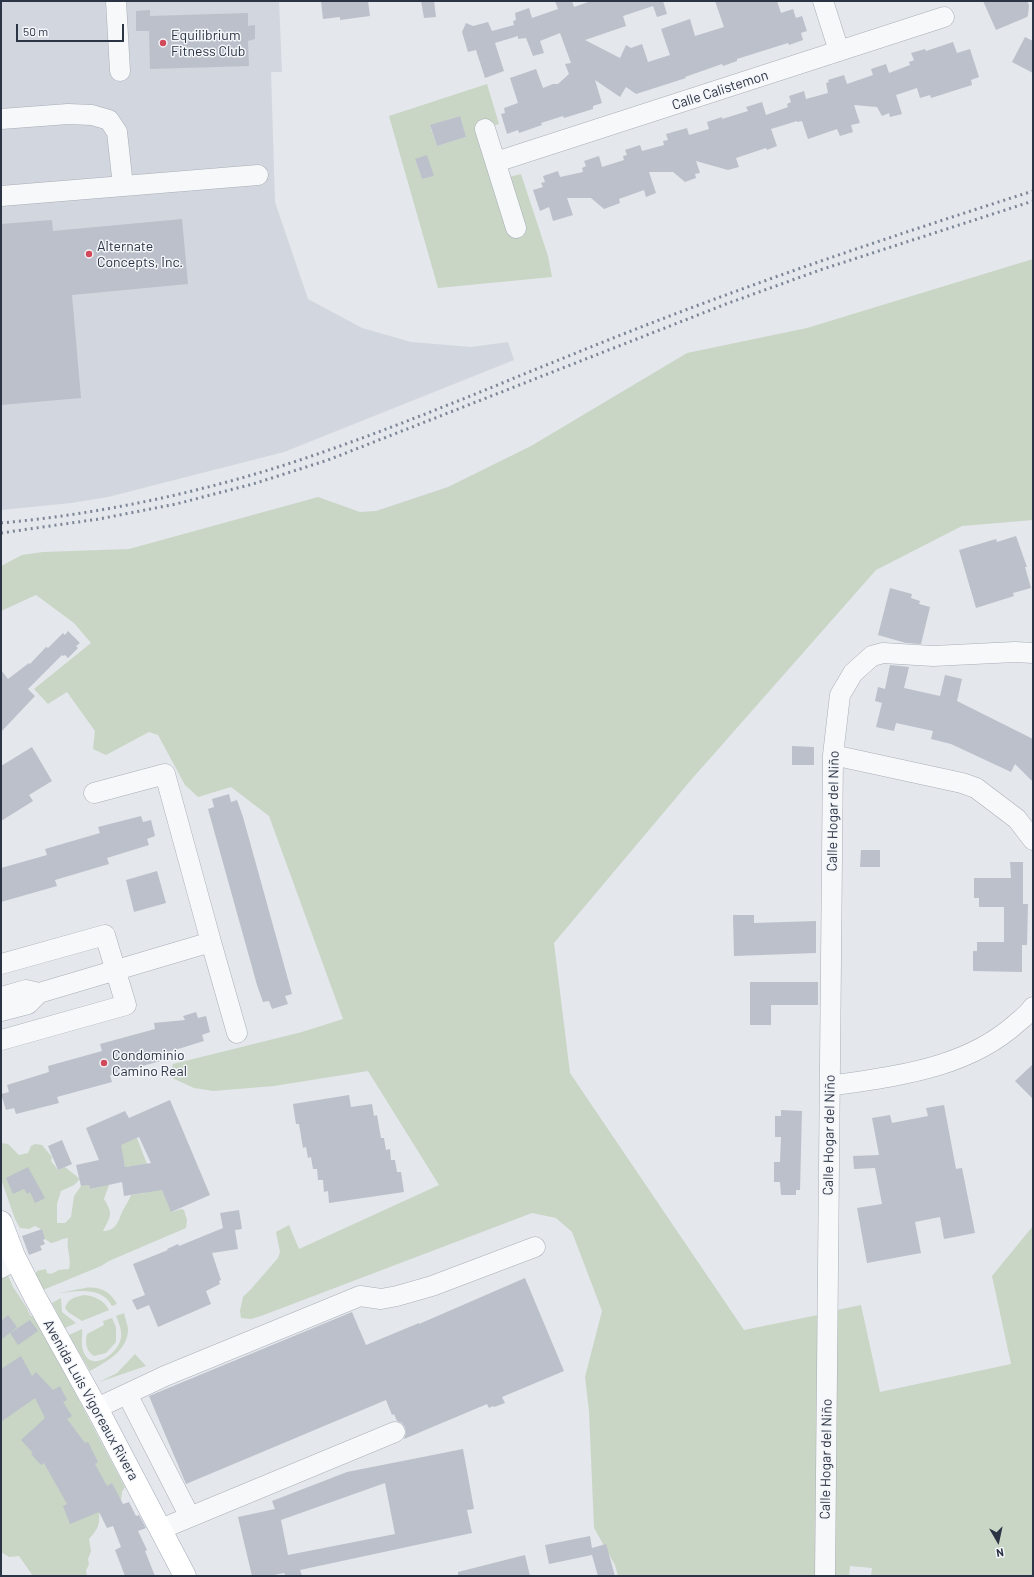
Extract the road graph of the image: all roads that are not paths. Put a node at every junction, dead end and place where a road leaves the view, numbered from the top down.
1 (116, 1) edge
2 (823, 1) edge
3 (944, 17) dead end
4 (839, 51) junction
5 (120, 71) dead end
6 (1, 118) edge
7 (485, 129) dead end
8 (496, 162) junction
9 (258, 175) dead end
10 (123, 186) junction
11 (1, 196) edge
12 (516, 228) dead end
13 (1033, 653) edge
14 (833, 755) junction
15 (94, 793) dead end
16 (1033, 840) edge
17 (212, 942) junction
18 (1, 964) edge
19 (116, 970) junction
20 (39, 993) junction
21 (1, 997) edge
22 (1033, 1007) edge
23 (1, 1012) edge
24 (237, 1033) dead end
25 (1, 1040) edge
26 (830, 1086) junction
27 (1, 1222) edge
28 (535, 1247) dead end
29 (8, 1264) edge
30 (127, 1394) junction
31 (97, 1408) junction
32 (395, 1432) dead end
33 (190, 1517) junction
34 (162, 1529) junction
35 (185, 1576) edge
36 (825, 1576) edge

1 - 5 street
2 - 4 street
3 - 4 street, Calle Calistemon
4 - 8 street, Calle Calistemon
6 - 10 street
7 - 8 street
8 - 12 street
9 - 10 street
10 - 11 street
13 - 14 street, Calle Hogar del Niño
14 - 16 street
14 - 26 street, Calle Hogar del Niño
15 - 17 street
17 - 19 street
17 - 24 street
18 - 19 street
19 - 20 street
19 - 25 street
20 - 21 street
20 - 23 street
22 - 26 street
26 - 36 street, Calle Hogar del Niño
27 - 29 main road, Avenida Luis Vigoreaux Rivera
28 - 30 street
29 - 31 main road, Avenida Luis Vigoreaux Rivera
30 - 31 street
30 - 33 street
31 - 34 main road, Avenida Luis Vigoreaux Rivera
32 - 33 street
33 - 34 street
34 - 35 main road, Avenida Luis Vigoreaux Rivera

